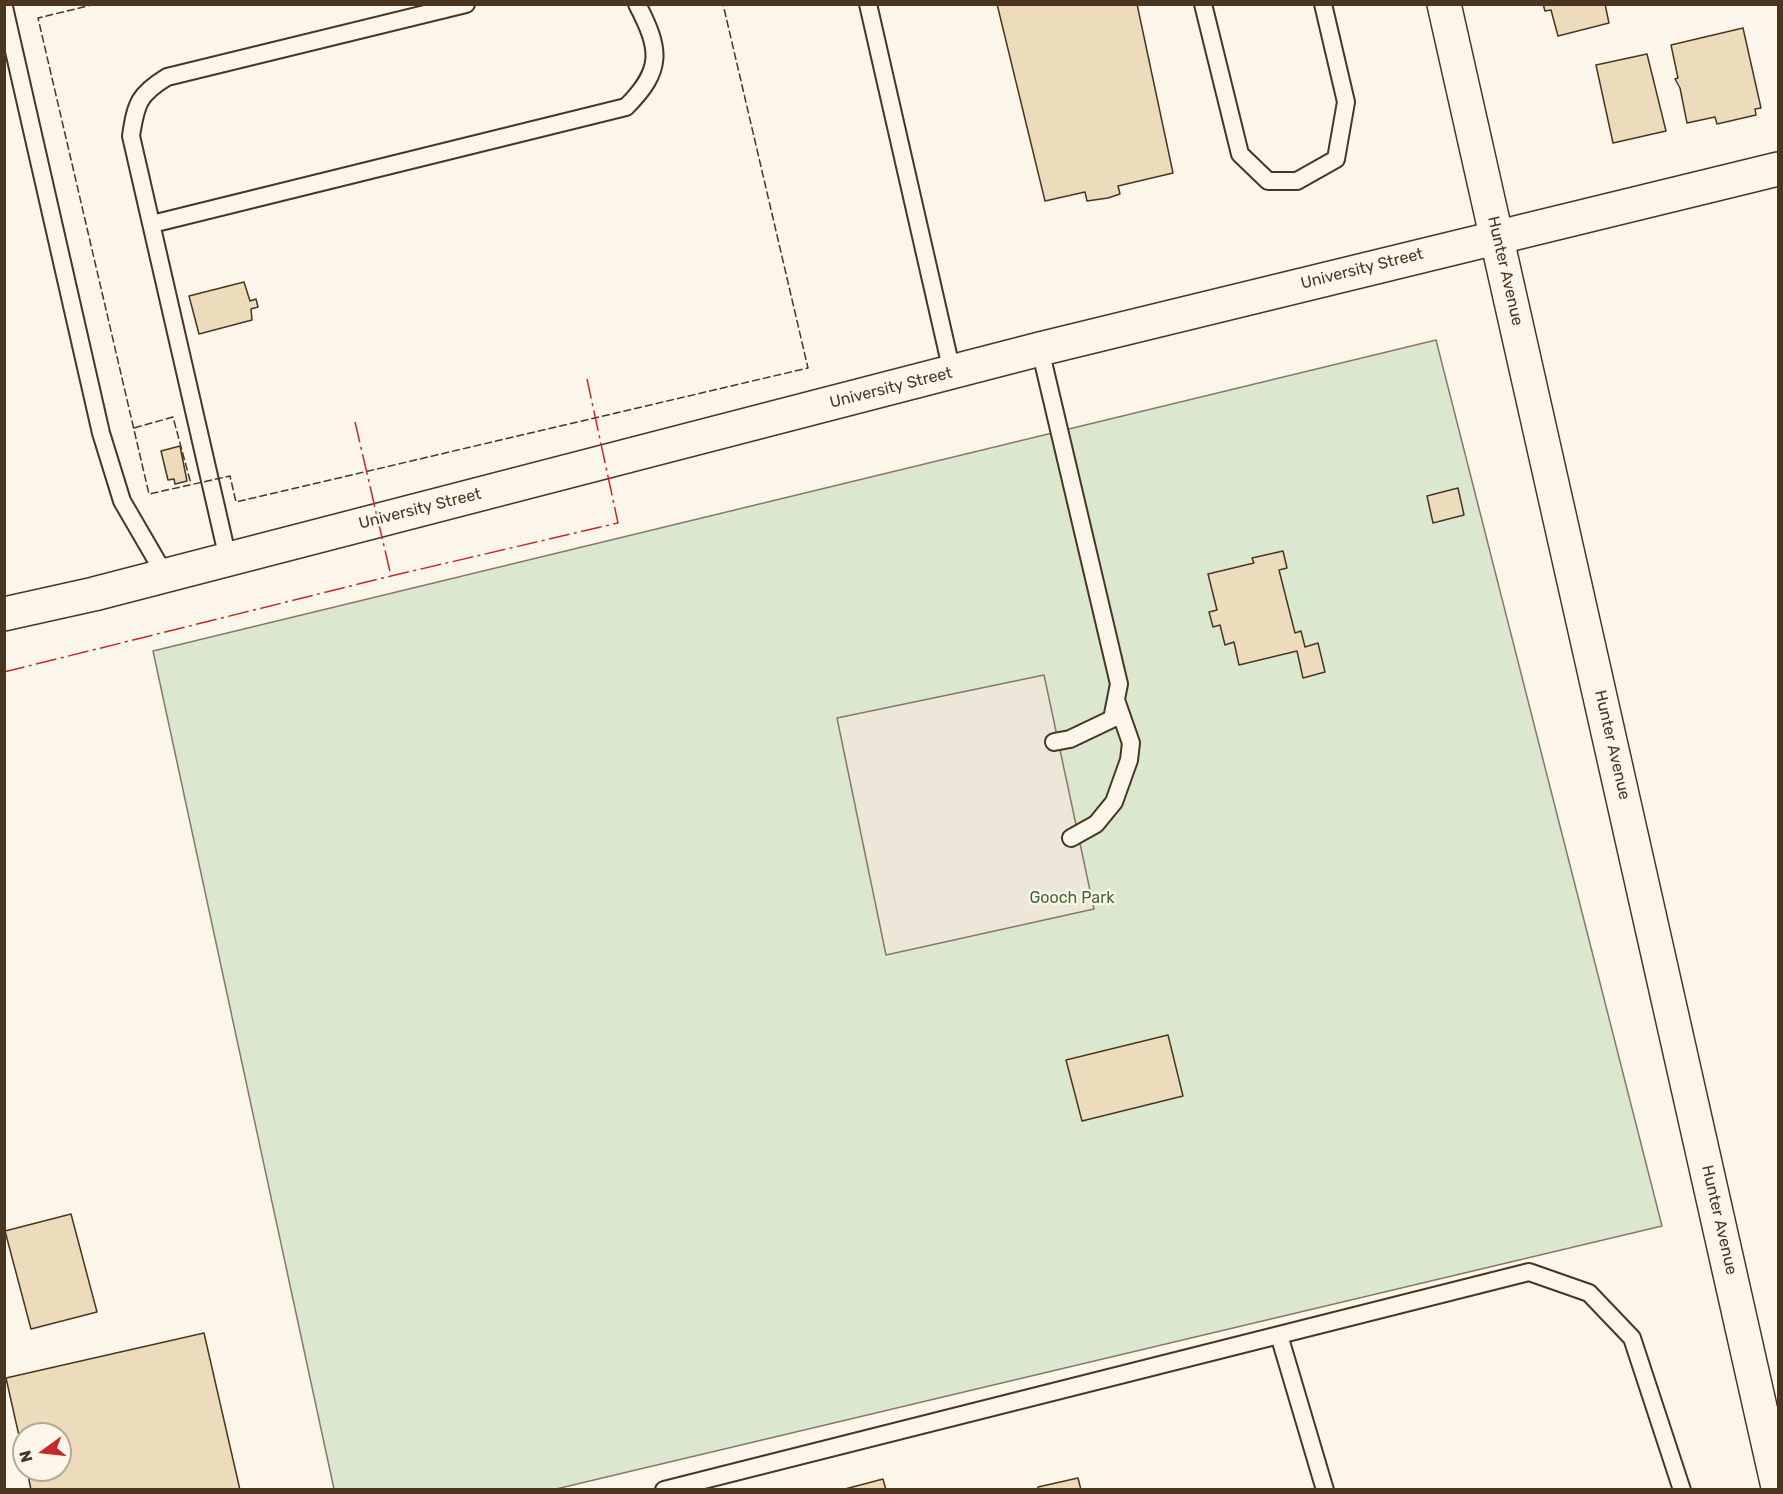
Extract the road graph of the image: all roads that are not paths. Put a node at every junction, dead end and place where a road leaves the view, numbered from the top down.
1 (466, 4) edge
2 (637, 4) edge
3 (868, 4) edge
4 (1203, 4) edge
5 (1323, 4) edge
6 (1444, 4) edge
7 (4, 7) edge
8 (1779, 169) edge
9 (152, 225) junction
10 (1498, 236) junction
11 (1040, 349) junction
12 (952, 372) junction
13 (228, 559) junction
14 (165, 575) junction
15 (4, 614) edge
16 (1116, 699) junction
17 (1054, 742) dead end
18 (1071, 838) dead end
19 (1279, 1335) junction
20 (1779, 1487) edge
21 (664, 1490) edge
22 (1325, 1490) edge
23 (1682, 1490) edge

1 - 9 lane
2 - 9 lane
3 - 12 lane
4 - 5 lane
6 - 10 street, Hunter Avenue
7 - 14 lane
8 - 10 street, University Street
9 - 13 lane
10 - 11 street, University Street
10 - 20 street, Hunter Avenue
11 - 12 street, University Street
11 - 16 lane
12 - 13 street, University Street
13 - 14 street, University Street
14 - 15 street, University Street
16 - 17 lane
16 - 18 lane
19 - 21 lane
19 - 22 lane
19 - 23 lane

